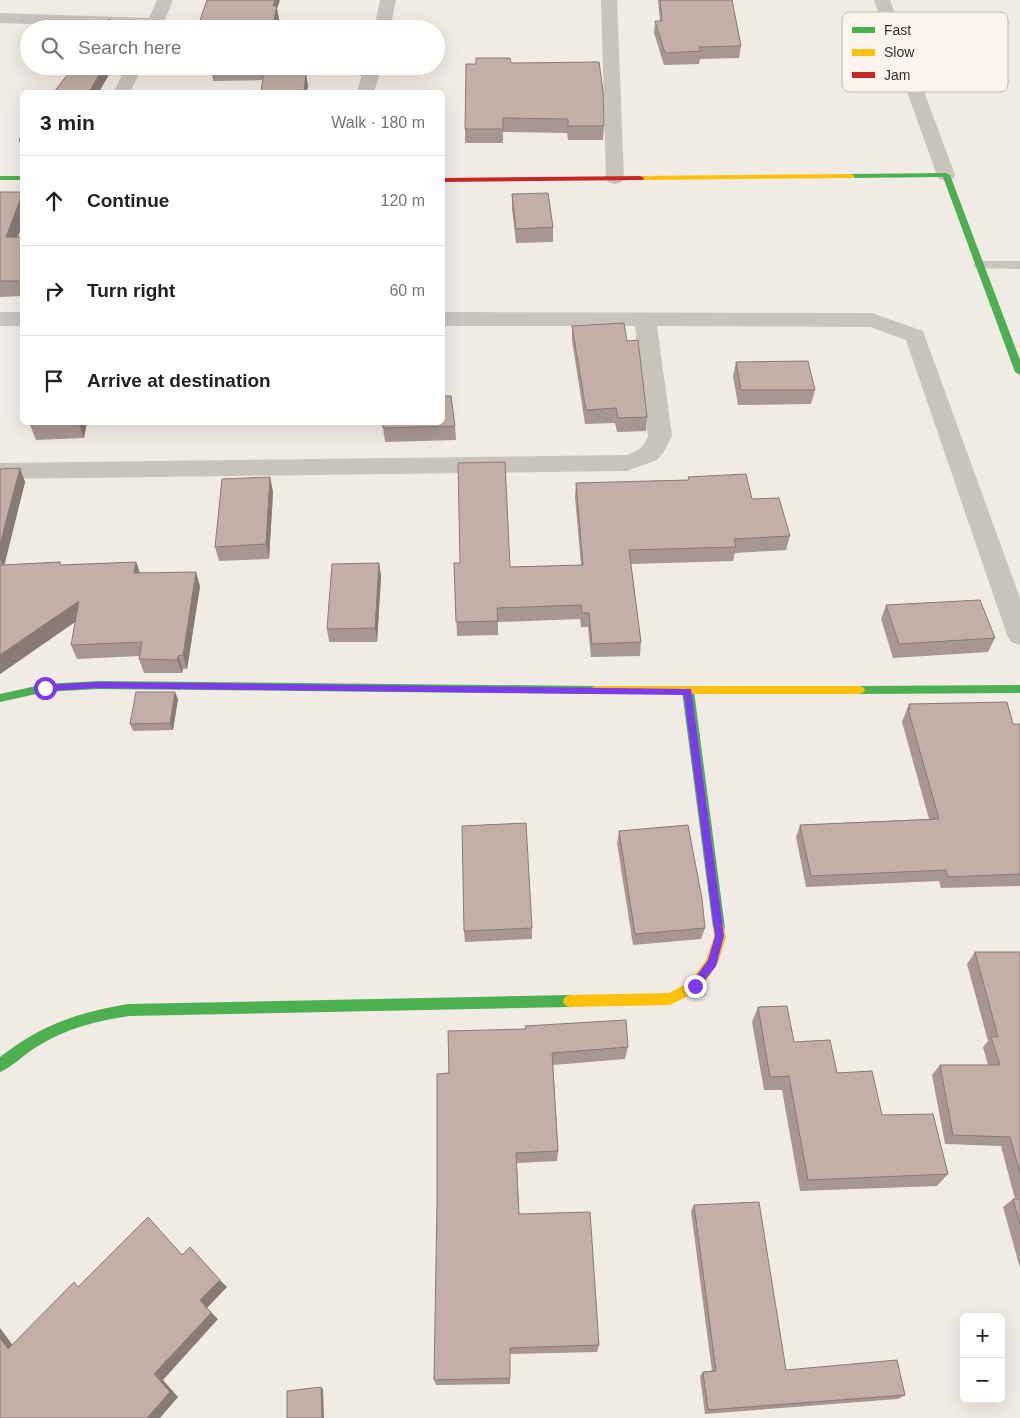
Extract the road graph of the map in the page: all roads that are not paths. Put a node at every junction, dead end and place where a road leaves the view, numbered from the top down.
1 (165, 0) edge
2 (388, 0) edge
3 (609, 0) edge
4 (882, 0) edge
5 (886, 12) edge
6 (0, 18) edge
7 (38, 20) edge
8 (157, 20) edge
9 (384, 20) edge
10 (130, 75) edge
11 (371, 75) edge
12 (123, 90) edge
13 (367, 90) edge
14 (915, 92) edge
15 (946, 176) junction
16 (0, 178) edge
17 (20, 178) edge
18 (615, 178) junction
19 (445, 180) edge
20 (980, 265) junction
21 (1020, 265) edge
22 (0, 318) edge
23 (20, 318) edge
24 (445, 319) edge
25 (645, 319) junction
26 (1020, 372) edge
27 (0, 471) edge
28 (1020, 635) edge
29 (1020, 689) edge
30 (688, 692) junction
31 (0, 698) edge
32 (0, 1065) edge

1 - 8 street
2 - 9 street
3 - 18 street
4 - 5 street
6 - 7 street
10 - 12 street
11 - 13 street
14 - 15 street
15 - 18 street
15 - 20 street
16 - 17 street
18 - 19 street
20 - 21 lane
20 - 26 street
22 - 23 street
24 - 25 street
25 - 27 street
25 - 28 street
29 - 30 street
30 - 31 street
30 - 32 street

